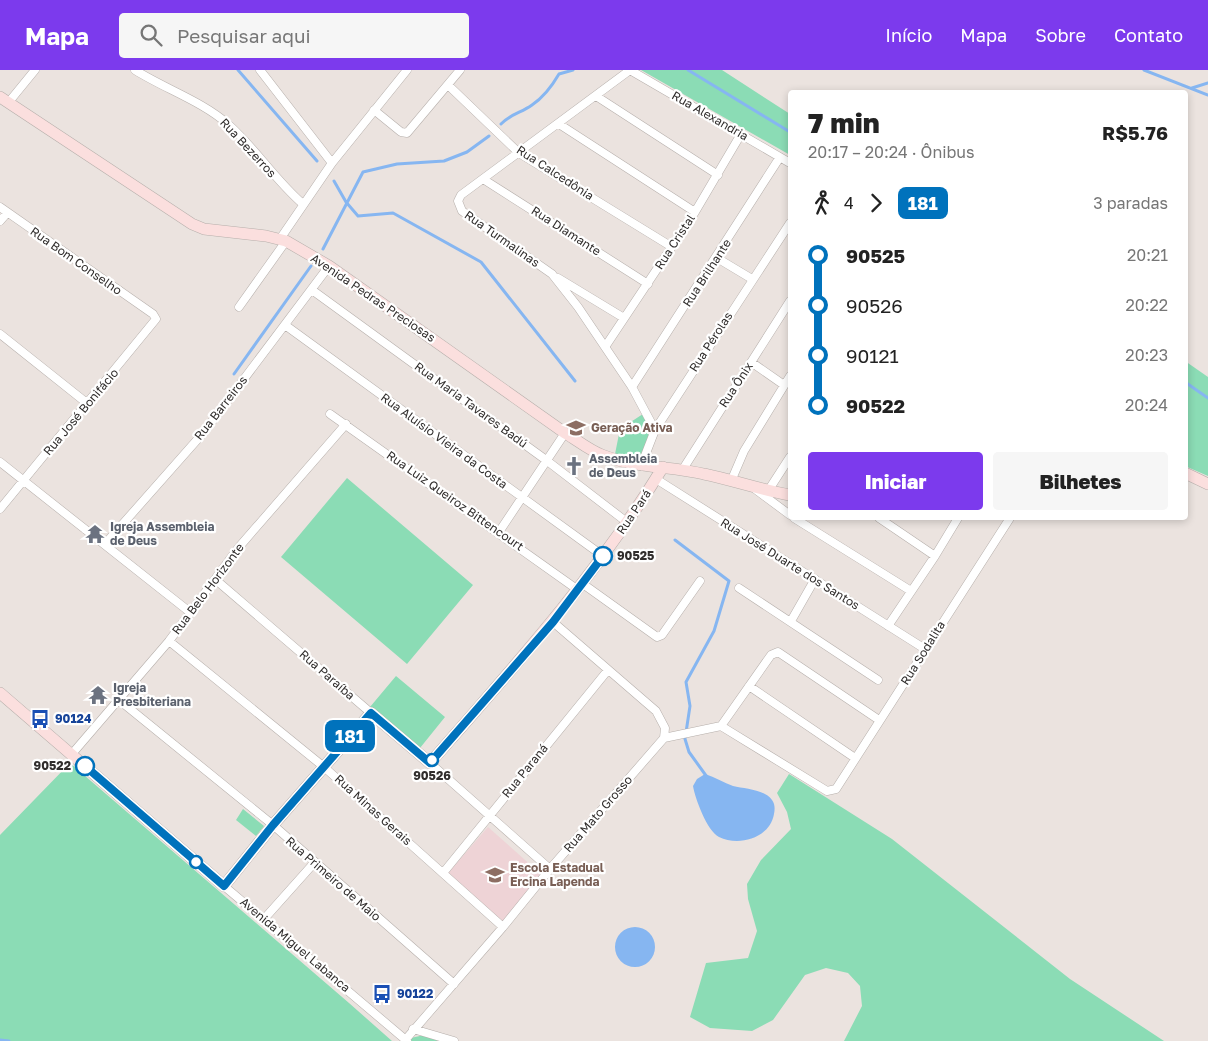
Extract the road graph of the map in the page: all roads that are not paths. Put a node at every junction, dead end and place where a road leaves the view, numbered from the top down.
1 (36, 70) edge
2 (135, 70) edge
3 (260, 70) edge
4 (407, 70) edge
5 (460, 70) edge
6 (630, 70) edge
7 (448, 85) junction
8 (596, 96) junction
9 (4, 100) edge
10 (374, 110) junction
11 (559, 124) junction
12 (741, 134) junction
13 (519, 153) junction
14 (780, 157) junction
15 (332, 162) junction
16 (788, 162) edge
17 (718, 176) junction
18 (484, 178) junction
19 (303, 204) junction
20 (0, 207) edge
21 (695, 212) junction
22 (7, 213) junction
23 (0, 221) edge
24 (788, 226) edge
25 (283, 240) junction
26 (672, 247) junction
27 (717, 258) junction
28 (329, 266) junction
29 (552, 274) junction
30 (752, 279) junction
31 (648, 284) junction
32 (312, 290) junction
33 (788, 304) edge
34 (239, 307) dead end
35 (153, 314) joint
36 (624, 318) junction
37 (285, 325) junction
38 (0, 334) edge
39 (604, 347) junction
40 (751, 362) junction
41 (788, 379) edge
42 (784, 385) junction
43 (632, 387) junction
44 (88, 404) junction
45 (330, 414) dead end
46 (346, 424) junction
47 (655, 430) junction
48 (566, 433) junction
49 (546, 460) junction
50 (788, 460) edge
51 (0, 462) edge
52 (641, 466) junction
53 (663, 467) junction
54 (682, 469) junction
55 (1188, 474) edge
56 (656, 479) junction
57 (23, 480) junction
58 (732, 480) junction
59 (1208, 484) edge
60 (749, 485) junction
61 (768, 491) junction
62 (788, 495) edge
63 (523, 498) junction
64 (0, 509) edge
65 (788, 514) edge
66 (797, 520) edge
67 (882, 520) edge
68 (957, 520) edge
69 (1009, 520) edge
70 (628, 523) junction
71 (499, 532) junction
72 (105, 544) junction
73 (603, 556) junction
74 (935, 556) junction
75 (816, 579) junction
76 (216, 580) junction
77 (700, 581) dead end
78 (580, 587) junction
79 (739, 588) dead end
80 (911, 591) junction
81 (191, 613) junction
82 (791, 621) junction
83 (553, 622) junction
84 (888, 626) junction
85 (169, 641) junction
86 (925, 649) junction
87 (608, 670) junction
88 (878, 680) dead end
89 (749, 686) junction
90 (0, 693) edge
91 (119, 700) junction
92 (371, 713) junction
93 (879, 720) junction
94 (721, 726) junction
95 (664, 738) junction
96 (71, 755) junction
97 (855, 758) junction
98 (430, 763) junction
99 (324, 767) junction
100 (488, 816) junction
101 (273, 825) junction
102 (314, 863) junction
103 (550, 869) junction
104 (443, 873) junction
105 (224, 886) junction
106 (264, 919) junction
107 (503, 927) junction
108 (454, 984) junction
109 (414, 1029) junction
110 (407, 1040) edge
111 (454, 1041) edge

1 - 9 street
2 - 19 street, Rua Bezerros
3 - 15 street
4 - 10 street
5 - 7 street
6 - 8 street, Rua Turmalinas
6 - 12 street, Rua Alexandria
7 - 10 street
7 - 13 street, Rua Calcedônia
8 - 11 street, Rua Turmalinas
8 - 17 street
9 - 25 main road, Avenida Pedras Preciosas
10 - 15 street
11 - 13 street, Rua Turmalinas
11 - 21 street
12 - 14 street, Rua Alexandria
12 - 17 street, Rua Cristal
13 - 18 street, Rua Turmalinas
13 - 26 street, Rua Calcedônia
14 - 16 street, Rua Alexandria
14 - 27 street, Rua Brilhante
15 - 19 street
17 - 21 street, Rua Cristal
18 - 29 street, Rua Turmalinas
18 - 31 street, Rua Diamante
19 - 25 street
20 - 22 street, Rua Bom Conselho
21 - 26 street, Rua Cristal
22 - 23 street
22 - 35 street, Rua Bom Conselho
24 - 30 street, Rua Pérolas
25 - 28 main road, Avenida Pedras Preciosas
25 - 34 street
26 - 31 street, Rua Cristal
27 - 30 street
27 - 43 street, Rua Brilhante
28 - 32 street, Rua Barreiros
28 - 48 main road, Avenida Pedras Preciosas
29 - 36 street
29 - 39 street, Rua Turmalinas
30 - 47 street, Rua Pérolas
31 - 36 street, Rua Cristal
32 - 37 street, Rua Barreiros
32 - 49 street, Rua Maria Tavares Badú
33 - 40 street, Rua Ônix
35 - 44 street, Rua José Bonifácio
36 - 39 street, Rua Cristal
37 - 63 street, Rua Aluísio Vieira da Costa
37 - 72 street, Rua Barreiros
38 - 44 street
39 - 43 street, Rua Turmalinas
40 - 42 street
40 - 54 street, Rua Ônix
41 - 42 street
42 - 58 street
43 - 47 street, Rua Turmalinas
44 - 57 street, Rua José Bonifácio
45 - 46 street, Rua Luiz Queiroz Bittencourt
46 - 71 street, Rua Luiz Queiroz Bittencourt
46 - 76 street, Rua Belo Horizonte
47 - 52 street, Rua Pérolas
48 - 49 street
48 - 52 main road, Avenida Pedras Preciosas
49 - 63 street
49 - 70 street, Rua Maria Tavares Badú
50 - 61 street
51 - 57 street
52 - 53 main road, Avenida Pedras Preciosas
53 - 54 main road, Avenida Pedras Preciosas
53 - 56 main road, Rua Pará
54 - 58 main road, Avenida Pedras Preciosas
55 - 59 main road
56 - 70 main road, Rua Pará
56 - 75 street, Rua José Duarte dos Santos
57 - 64 street, Rua José Bonifácio
57 - 72 street
58 - 60 main road, Avenida Pedras Preciosas
60 - 61 main road, Avenida Pedras Preciosas
60 - 65 street
61 - 62 main road, Avenida Pedras Preciosas
63 - 71 street
63 - 73 street, Rua Aluísio Vieira da Costa
66 - 80 street
67 - 74 street
68 - 74 street
69 - 86 street, Rua Sodalita
70 - 73 main road, Rua Pará
71 - 78 street, Rua Luiz Queiroz Bittencourt
72 - 81 street
73 - 78 main road, Rua Pará
74 - 80 street
75 - 82 street
75 - 84 street, Rua José Duarte dos Santos
76 - 81 street, Rua Belo Horizonte
76 - 92 street, Rua Paraíba
77 - 78 street, Rua Luiz Queiroz Bittencourt
78 - 83 main road, Rua Pará
79 - 82 street
80 - 84 street
81 - 85 street, Rua Belo Horizonte
82 - 88 street
83 - 87 street
83 - 98 main road, Rua Pará
84 - 86 street, Rua José Duarte dos Santos
85 - 91 street, Rua Belo Horizonte
85 - 99 street, Rua Minas Gerais
86 - 93 street, Rua Sodalita
87 - 95 street
87 - 100 street, Rua Paraná
89 - 93 street
89 - 94 street
89 - 97 street
90 - 96 main road, Avenida Miguel Labanca
91 - 96 street, Rua Belo Horizonte
91 - 101 street, Rua Primeiro de Maio
92 - 98 main road, Rua Paraíba
92 - 99 main road
93 - 97 street, Rua Sodalita
94 - 95 street
94 - 97 street, Rua Sodalita
95 - 103 street, Rua Mato Grosso
96 - 105 main road, Avenida Miguel Labanca
98 - 100 street, Rua Paraíba
99 - 101 main road
99 - 104 street, Rua Minas Gerais
100 - 103 street, Rua Paraíba
100 - 104 street, Rua Paraná
101 - 102 street, Rua Primeiro de Maio
101 - 105 main road
102 - 106 street
102 - 108 street, Rua Primeiro de Maio
103 - 107 street, Rua Mato Grosso
104 - 107 street, Rua Minas Gerais
105 - 106 street, Avenida Miguel Labanca
106 - 110 street, Avenida Miguel Labanca
107 - 108 street, Rua Mato Grosso
108 - 109 street, Rua Mato Grosso
109 - 110 street, Rua Mato Grosso
109 - 111 street

